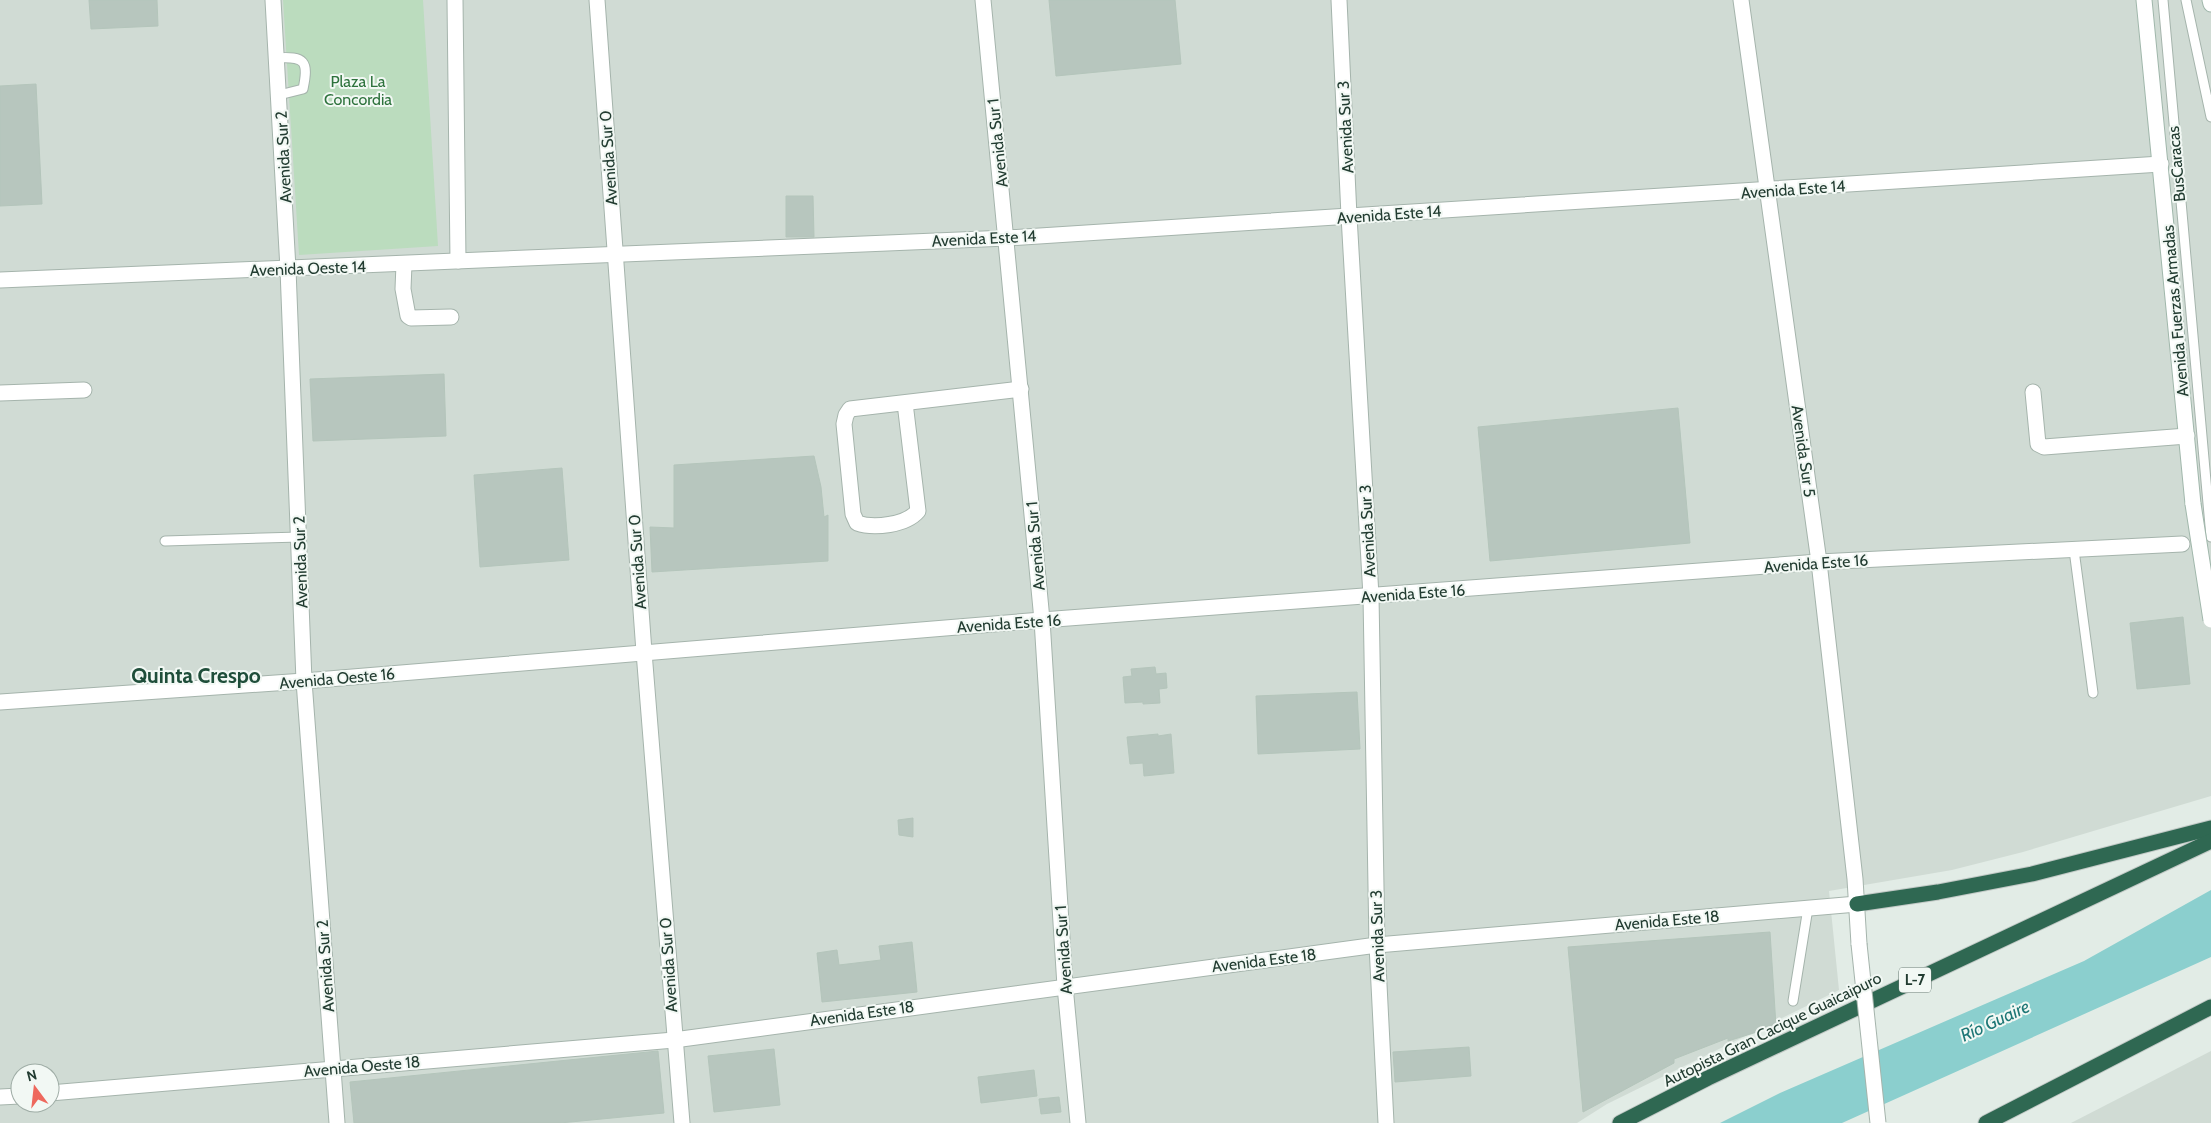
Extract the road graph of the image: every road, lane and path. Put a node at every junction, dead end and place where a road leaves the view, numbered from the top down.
1 (273, 0) edge
2 (455, 0) edge
3 (597, 0) edge
4 (983, 0) edge
5 (1339, 0) edge
6 (1741, 0) edge
7 (2144, 0) edge
8 (2163, 0) edge
9 (2186, 0) edge
10 (2210, 0) edge
11 (2211, 4) edge
12 (276, 58) junction
13 (280, 95) junction
14 (2211, 117) edge
15 (2161, 164) junction
16 (1768, 191) junction
17 (1349, 216) junction
18 (1006, 238) junction
19 (616, 254) junction
20 (458, 261) junction
21 (404, 264) junction
22 (288, 270) junction
23 (0, 280) edge
24 (451, 317) dead end
25 (1021, 389) junction
26 (84, 390) dead end
27 (2033, 392) dead end
28 (0, 393) edge
29 (905, 402) junction
30 (2187, 436) junction
31 (2200, 503) junction
32 (300, 537) junction
33 (2211, 537) edge
34 (165, 541) dead end
35 (2182, 544) dead end
36 (2074, 550) junction
37 (1819, 562) junction
38 (1371, 596) junction
39 (1042, 620) junction
40 (2211, 620) edge
41 (644, 652) junction
42 (304, 681) junction
43 (2093, 693) dead end
44 (0, 702) edge
45 (2211, 828) edge
46 (2211, 841) edge
47 (1856, 904) junction
48 (1808, 908) junction
49 (1376, 945) junction
50 (1065, 986) junction
51 (1793, 1001) dead end
52 (2211, 1007) edge
53 (674, 1040) junction
54 (333, 1069) junction
55 (60, 1092) edge
56 (337, 1123) edge
57 (682, 1123) edge
58 (1078, 1123) edge
59 (1386, 1123) edge
60 (1620, 1123) edge
61 (1878, 1123) edge
62 (1986, 1123) edge

1 - 12 street, Avenida Sur 2
2 - 20 street
3 - 19 street, Avenida Sur 0
4 - 18 street, Avenida Sur 1
5 - 17 street, Avenida Sur 3
6 - 16 street, Avenida Sur 5
7 - 15 street, Avenida Fuerzas Armadas
8 - 31 lane, BusCaracas
9 - 14 lane
10 - 11 street
12 - 13 street, Avenida Sur 2
12 - 13 lane
13 - 22 street, Avenida Sur 2
15 - 16 street, Avenida Este 14
15 - 30 street, Avenida Fuerzas Armadas
16 - 17 street, Avenida Este 14
16 - 37 street, Avenida Sur 5
17 - 18 street, Avenida Este 14
17 - 38 street, Avenida Sur 3
18 - 19 street, Avenida Este 14
18 - 25 street, Avenida Sur 1
19 - 20 street, Avenida Oeste 14
19 - 41 street, Avenida Sur 0
20 - 21 street, Avenida Oeste 14
21 - 22 street, Avenida Oeste 14
21 - 24 street
22 - 23 street, Avenida Oeste 14
22 - 32 street, Avenida Sur 2
25 - 29 street
25 - 39 street, Avenida Sur 1
26 - 28 street
27 - 30 street
29 - 29 street
30 - 31 street, Avenida Fuerzas Armadas
31 - 33 lane, BusCaracas
31 - 40 street, Avenida Fuerzas Armadas, bridge
32 - 34 lane
32 - 42 street, Avenida Sur 2
35 - 36 street, Avenida Este 16
36 - 37 street, Avenida Este 16
36 - 43 lane
37 - 38 street, Avenida Este 16
37 - 47 street, Avenida Sur 5
38 - 39 street, Avenida Este 16
38 - 49 street, Avenida Sur 3
39 - 41 street, Avenida Este 16
39 - 50 street, Avenida Sur 1
41 - 42 street, Avenida Oeste 16
41 - 53 street, Avenida Sur 0
42 - 44 street, Avenida Oeste 16
42 - 54 street, Avenida Sur 2
45 - 47 highway
46 - 60 highway, Autopista Gran Cacique Guaicaipuro / L-7
47 - 48 street, Avenida Este 18
47 - 61 street, Avenida Sur 5, bridge
48 - 49 street, Avenida Este 18
48 - 51 lane
49 - 50 street, Avenida Este 18
49 - 59 street, Avenida Sur 3
50 - 53 street, Avenida Este 18
50 - 58 street, Avenida Sur 1
52 - 62 highway
53 - 54 street, Avenida Oeste 18
53 - 57 street, Avenida Sur 0
54 - 55 street, Avenida Oeste 18
54 - 56 street, Avenida Sur 2

